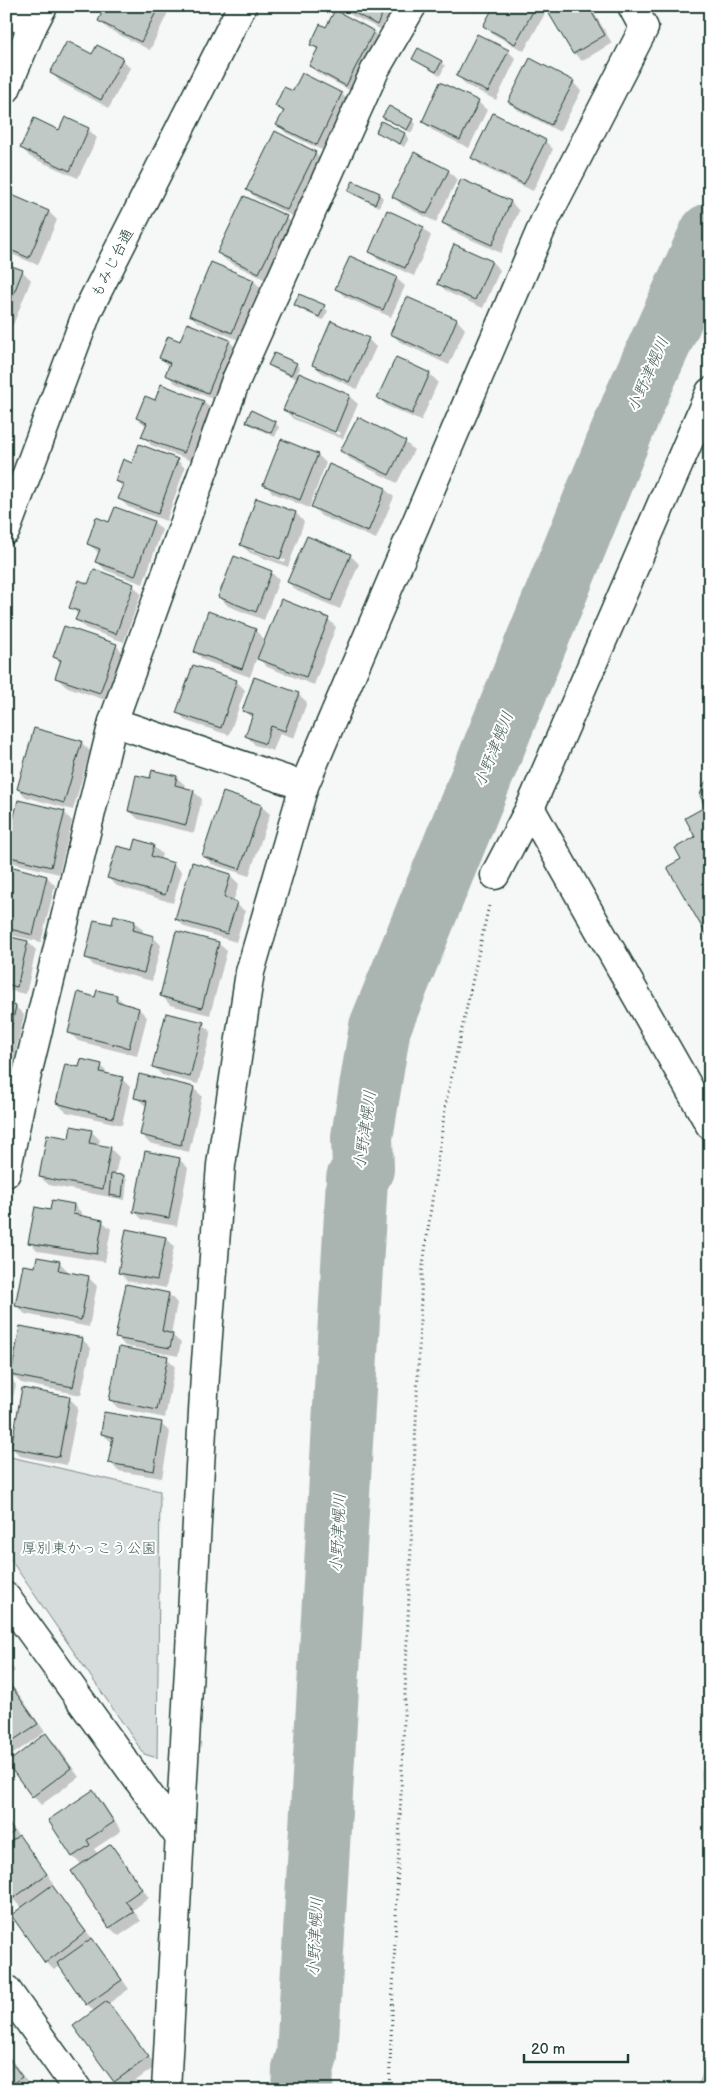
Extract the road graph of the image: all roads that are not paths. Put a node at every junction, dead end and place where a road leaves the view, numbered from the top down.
1 (242, 6) edge
2 (412, 6) edge
3 (632, 6) edge
4 (6, 12) edge
5 (38, 16) edge
6 (6, 89) edge
7 (710, 392) edge
8 (6, 530) edge
9 (113, 722) junction
10 (304, 786) junction
11 (530, 808) junction
12 (495, 875) road end
13 (710, 1125) edge
14 (6, 1173) edge
15 (6, 1597) edge
16 (180, 1838) junction
17 (6, 1989) edge
18 (78, 2090) edge
19 (166, 2090) edge

1 - 8 street, もみじ台通
2 - 9 street
3 - 10 street
4 - 5 street
5 - 6 street
7 - 11 street
9 - 10 street
9 - 14 street
10 - 16 street
11 - 12 street
11 - 13 street
15 - 16 street
16 - 19 street
17 - 18 street

